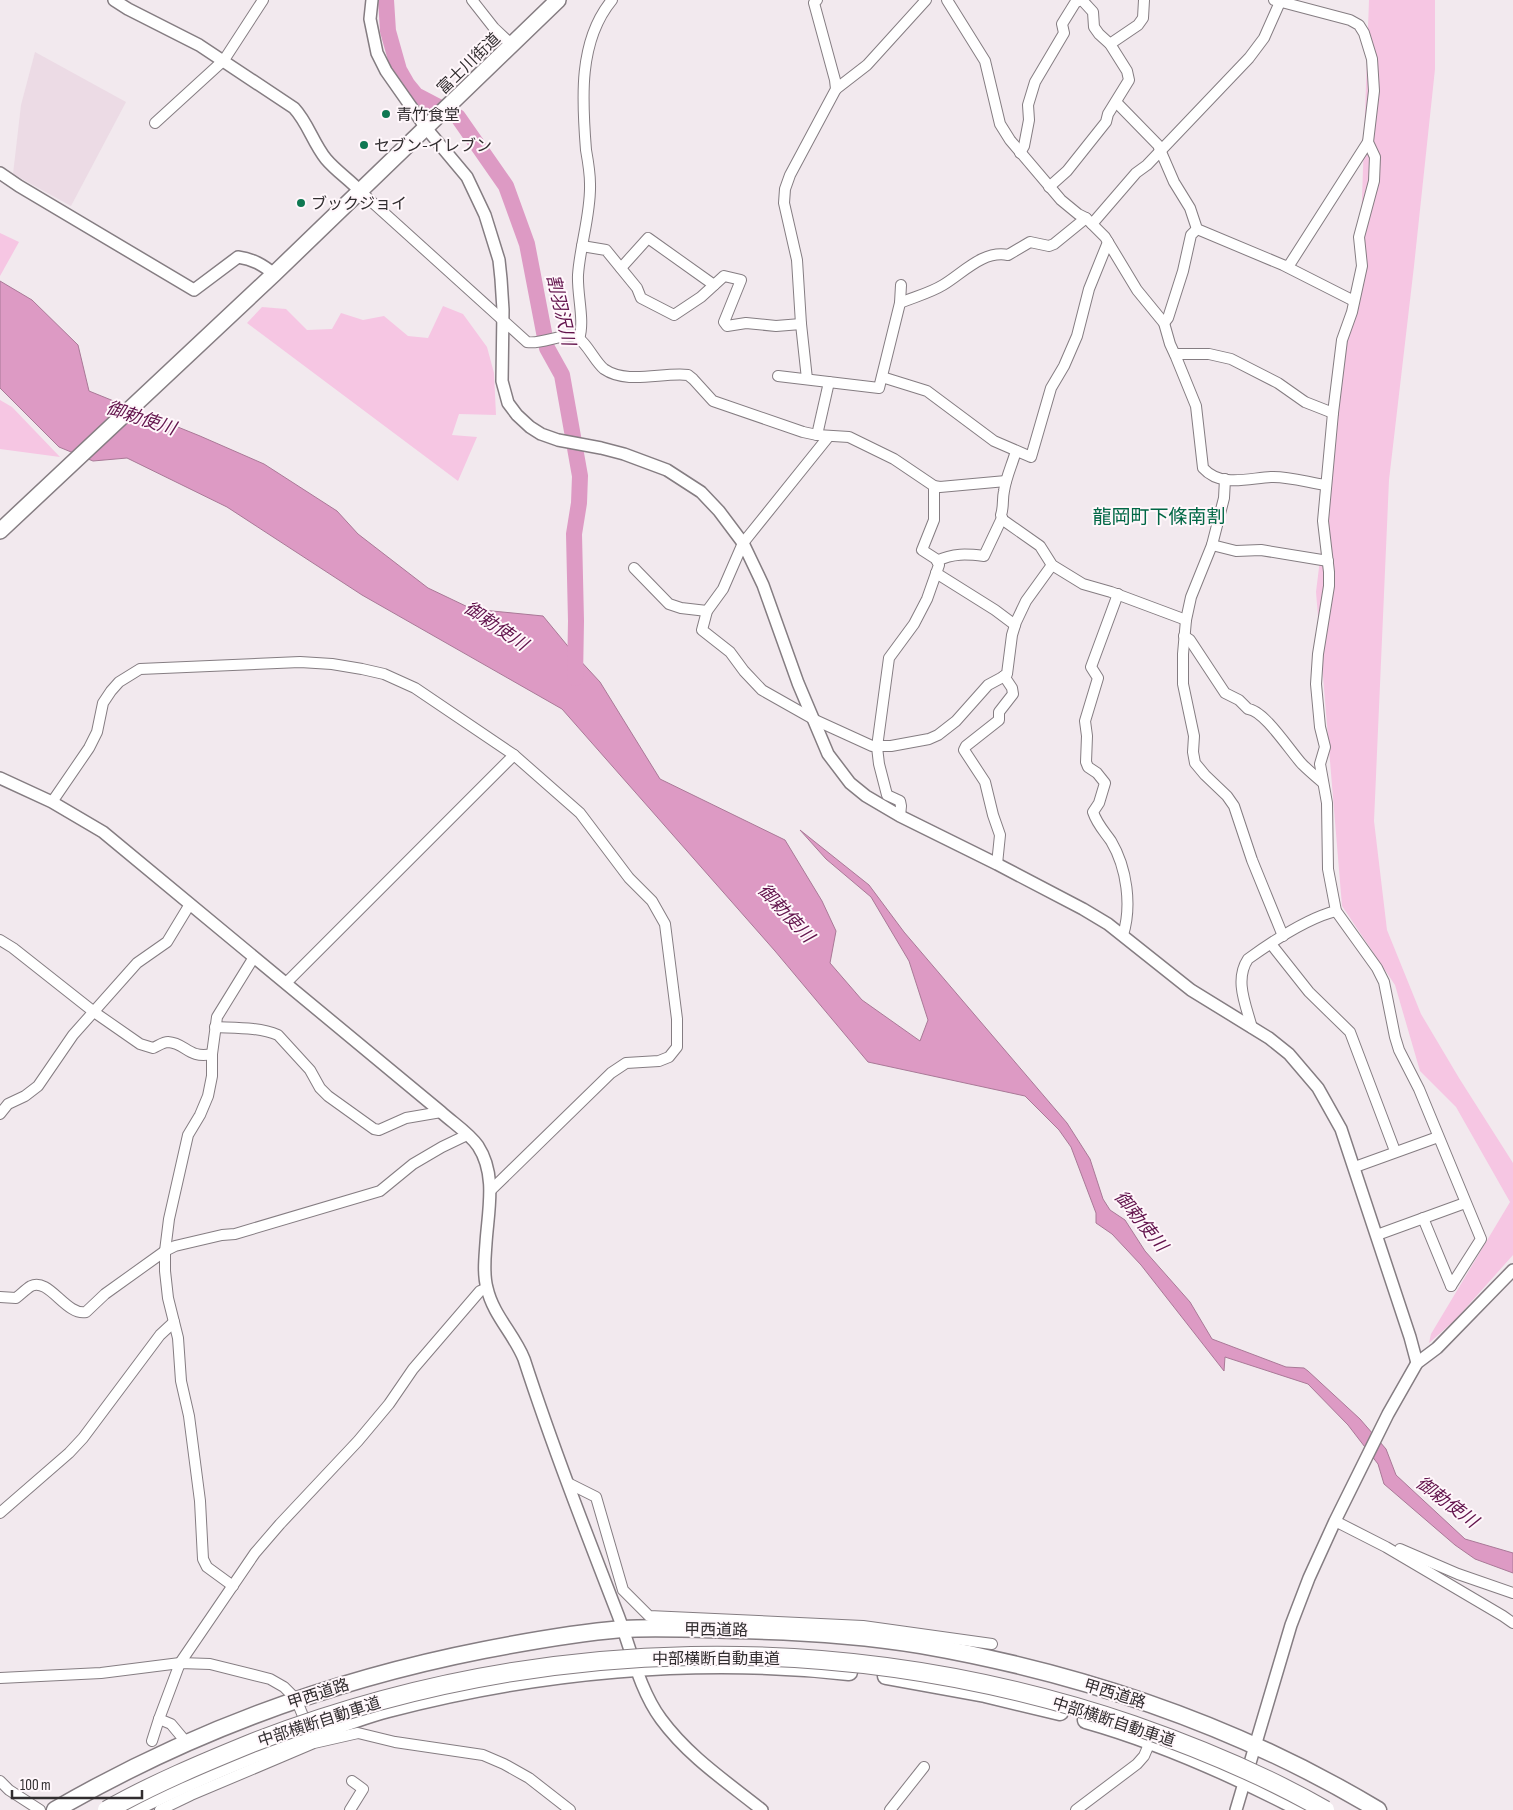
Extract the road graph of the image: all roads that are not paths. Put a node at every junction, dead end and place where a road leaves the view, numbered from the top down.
1 (114, 0) edge
2 (263, 0) edge
3 (372, 0) edge
4 (472, 0) edge
5 (558, 0) edge
6 (612, 0) edge
7 (817, 0) edge
8 (926, 0) edge
9 (947, 0) edge
10 (1081, 0) edge
11 (1144, 0) edge
12 (1277, 1) edge
13 (130, 5) edge
14 (1110, 44) junction
15 (512, 45) junction
16 (224, 60) junction
17 (836, 89) junction
18 (1116, 102) junction
19 (155, 123) dead end
20 (426, 128) junction
21 (1368, 142) junction
22 (1160, 150) junction
23 (1020, 153) junction
24 (0, 173) edge
25 (1049, 187) junction
26 (361, 192) junction
27 (1089, 221) junction
28 (1197, 229) junction
29 (1108, 242) junction
30 (582, 246) junction
31 (1288, 267) junction
32 (621, 268) junction
33 (274, 274) junction
34 (714, 285) junction
35 (900, 285) dead end
36 (1354, 301) junction
37 (900, 303) junction
38 (503, 322) junction
39 (1164, 323) junction
40 (801, 324) junction
41 (579, 339) junction
42 (1175, 354) junction
43 (778, 376) dead end
44 (882, 377) junction
45 (807, 380) junction
46 (830, 382) junction
47 (1333, 412) junction
48 (817, 435) junction
49 (828, 436) junction
50 (1016, 452) junction
51 (1225, 479) junction
52 (1006, 481) junction
53 (1326, 485) junction
54 (934, 486) junction
55 (1002, 518) junction
56 (0, 531) edge
57 (743, 544) junction
58 (1212, 545) junction
59 (937, 561) junction
60 (1328, 561) junction
61 (1052, 565) junction
62 (634, 568) dead end
63 (936, 573) junction
64 (1118, 594) junction
65 (707, 610) junction
66 (1186, 620) junction
67 (1015, 625) junction
68 (1184, 636) junction
69 (1004, 676) junction
70 (815, 720) junction
71 (877, 747) junction
72 (514, 755) junction
73 (0, 778) edge
74 (1322, 782) junction
75 (52, 802) junction
76 (900, 816) junction
77 (997, 864) junction
78 (190, 904) junction
79 (1336, 911) junction
80 (1123, 935) junction
81 (1283, 936) junction
82 (0, 940) edge
83 (1271, 944) junction
84 (254, 957) junction
85 (286, 982) junction
86 (94, 1012) junction
87 (215, 1027) junction
88 (1252, 1028) junction
89 (212, 1054) junction
90 (441, 1112) junction
91 (0, 1114) edge
92 (467, 1135) junction
93 (1438, 1137) junction
94 (1395, 1151) junction
95 (1355, 1167) junction
96 (490, 1191) junction
97 (1465, 1203) junction
98 (1423, 1218) junction
99 (1377, 1235) junction
100 (165, 1251) junction
101 (1513, 1270) edge
102 (487, 1288) junction
103 (0, 1298) edge
104 (174, 1322) junction
105 (1417, 1363) junction
106 (568, 1483) junction
107 (0, 1513) edge
108 (1337, 1517) junction
109 (1386, 1547) junction
110 (233, 1586) junction
111 (1513, 1593) edge
112 (1513, 1623) edge
113 (623, 1629) junction
114 (992, 1644) dead end
115 (180, 1663) junction
116 (637, 1668) junction
117 (0, 1678) edge
118 (296, 1699) junction
119 (159, 1719) junction
120 (312, 1738) junction
121 (152, 1741) dead end
122 (186, 1742) junction
123 (1150, 1742) junction
124 (1254, 1746) junction
125 (924, 1767) dead end
126 (352, 1780) dead end
127 (0, 1781) edge
128 (1244, 1781) junction
129 (40, 1810) edge
130 (55, 1810) edge
131 (107, 1810) edge
132 (131, 1810) edge
133 (160, 1810) edge
134 (350, 1810) edge
135 (570, 1810) edge
136 (762, 1810) edge
137 (890, 1810) edge
138 (1076, 1810) edge
139 (1236, 1810) edge
140 (1303, 1810) edge
141 (1325, 1810) edge
142 (1378, 1810) edge

1 - 13 street
2 - 16 street
3 - 20 street
4 - 15 street
5 - 15 main road, 富士川街道
6 - 30 street
7 - 17 street
8 - 17 street
9 - 23 street
10 - 14 street
10 - 23 street
11 - 14 street
12 - 21 street
12 - 22 street
13 - 16 street
14 - 18 street
15 - 20 main road, 富士川街道
16 - 19 street
16 - 26 street
17 - 40 street
18 - 22 street
18 - 25 street
20 - 26 main road, 富士川街道
20 - 38 street
21 - 31 street
21 - 36 street
22 - 27 street
22 - 28 street
23 - 25 street
24 - 33 street
25 - 27 street
26 - 33 main road, 富士川街道
26 - 38 street
27 - 29 street
27 - 37 street
28 - 31 street
28 - 39 street
29 - 39 street
29 - 50 street
30 - 32 street
30 - 41 street
31 - 36 street
32 - 34 street
32 - 34 street
33 - 56 main road, 富士川街道
34 - 40 street
35 - 37 street
36 - 47 street
37 - 44 street
38 - 41 street
38 - 57 street
39 - 42 street
40 - 45 street
41 - 48 street
42 - 47 street
42 - 51 street
43 - 45 street
44 - 46 street
44 - 50 street
45 - 46 street
46 - 48 street
47 - 53 street
48 - 49 street
49 - 54 street
49 - 57 street
50 - 52 street
51 - 53 street
51 - 58 street
52 - 54 street
52 - 55 street
53 - 60 street
54 - 59 street
55 - 59 street
55 - 61 street
57 - 65 street
57 - 70 street
58 - 60 street
58 - 66 street
59 - 63 street
60 - 74 street
61 - 64 street
61 - 67 street
62 - 65 street
63 - 67 street
63 - 71 street
64 - 66 street
64 - 80 street
65 - 70 street
66 - 68 street
67 - 69 street
68 - 74 street
68 - 81 street
69 - 71 street
69 - 77 street
70 - 71 street
70 - 76 street
71 - 76 street
72 - 75 street
72 - 85 street
72 - 96 street
73 - 75 street
74 - 79 street
75 - 78 street
76 - 77 street
77 - 80 street
78 - 84 street
78 - 86 street
79 - 81 street
79 - 93 street
80 - 88 street
81 - 83 street
82 - 86 street
83 - 88 street
83 - 94 street
84 - 85 street
84 - 87 street
85 - 90 street
86 - 89 street
86 - 91 street
87 - 89 street
87 - 90 street
88 - 95 street
89 - 100 street
90 - 92 street
92 - 96 street
92 - 100 street
93 - 94 street
93 - 97 street
94 - 95 street
95 - 99 street
96 - 102 street
97 - 98 street
97 - 98 street
98 - 99 street
99 - 105 street
100 - 103 street
100 - 104 street
101 - 105 street
102 - 106 street
102 - 110 street
104 - 107 street
104 - 110 street
105 - 108 street
106 - 113 street
106 - 114 street
108 - 109 street
108 - 124 street
109 - 111 street
109 - 112 street
110 - 115 street
113 - 116 street
113 - 118 highway, 甲西道路
113 - 124 highway, 甲西道路
115 - 117 street
115 - 118 street
115 - 119 street
116 - 120 highway
116 - 123 highway
116 - 136 street
118 - 120 street
118 - 122 highway, 甲西道路
119 - 121 street
119 - 122 street
120 - 132 highway
120 - 133 street
120 - 135 street
122 - 130 highway, 甲西道路
123 - 128 highway
123 - 138 street
124 - 128 street
124 - 142 highway, 甲西道路
125 - 137 street
126 - 134 street
127 - 129 street
128 - 139 street
128 - 140 highway
131 - 141 highway, 中部横断自動車道, bridge

